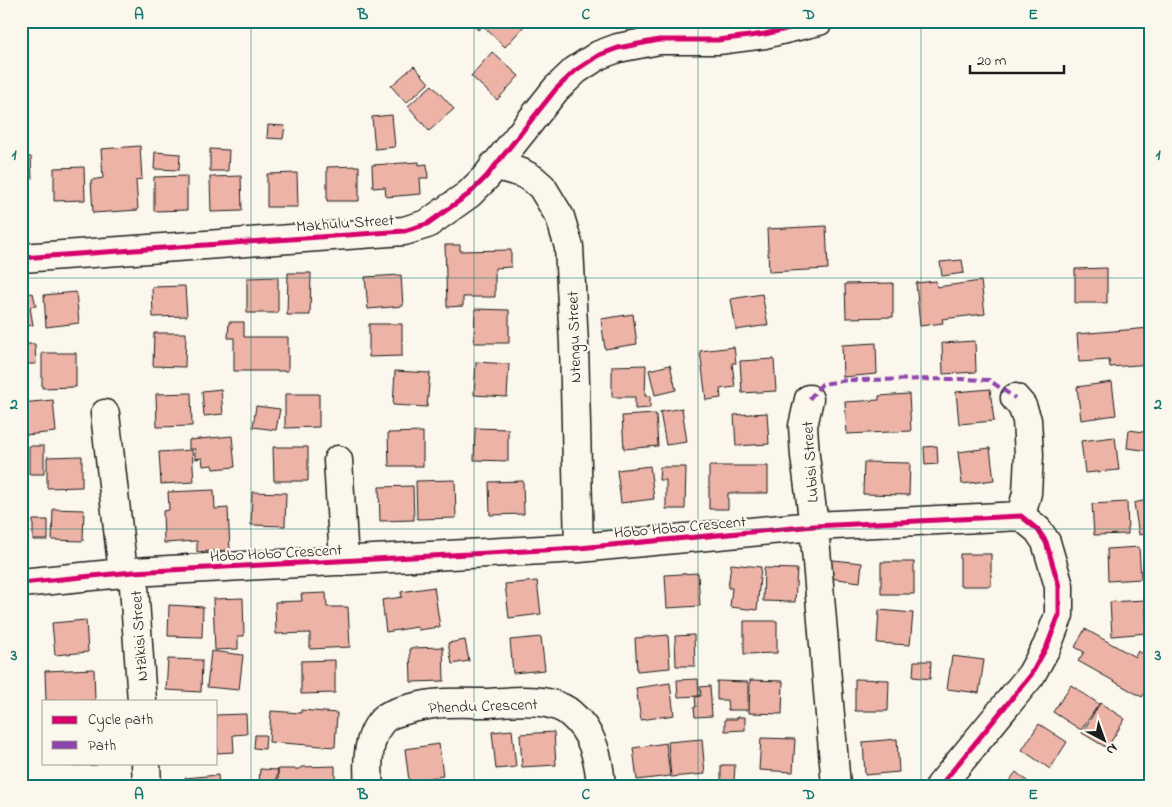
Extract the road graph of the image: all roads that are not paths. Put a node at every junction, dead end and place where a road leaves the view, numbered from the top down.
1 (819, 21) edge
2 (494, 165) junction
3 (21, 258) edge
4 (1015, 398) dead end
5 (809, 399) dead end
6 (106, 414) dead end
7 (338, 460) dead end
8 (1021, 516) junction
9 (814, 526) junction
10 (579, 548) junction
11 (344, 560) junction
12 (128, 572) junction
13 (21, 582) edge
14 (142, 700) edge
15 (146, 764) edge
16 (147, 786) edge
17 (369, 786) edge
18 (600, 786) edge
19 (836, 786) edge
20 (940, 786) edge

1 - 2 street, Makhulu Street
2 - 3 street, Makhulu Street
2 - 10 street, Ntengu Street
4 - 8 street
5 - 9 street, Lubisi Street
6 - 12 street
7 - 11 street, Hobo Hobo Crescent
8 - 9 street, Hobo Hobo Crescent
8 - 20 street
9 - 10 street, Hobo Hobo Crescent
9 - 19 street, Lubisi Street
10 - 11 street, Hobo Hobo Crescent
11 - 12 street, Hobo Hobo Crescent
12 - 13 street, Hobo Hobo Crescent
12 - 14 street, Ntzikisi Street
15 - 16 street
17 - 18 street, Phendu Crescent

